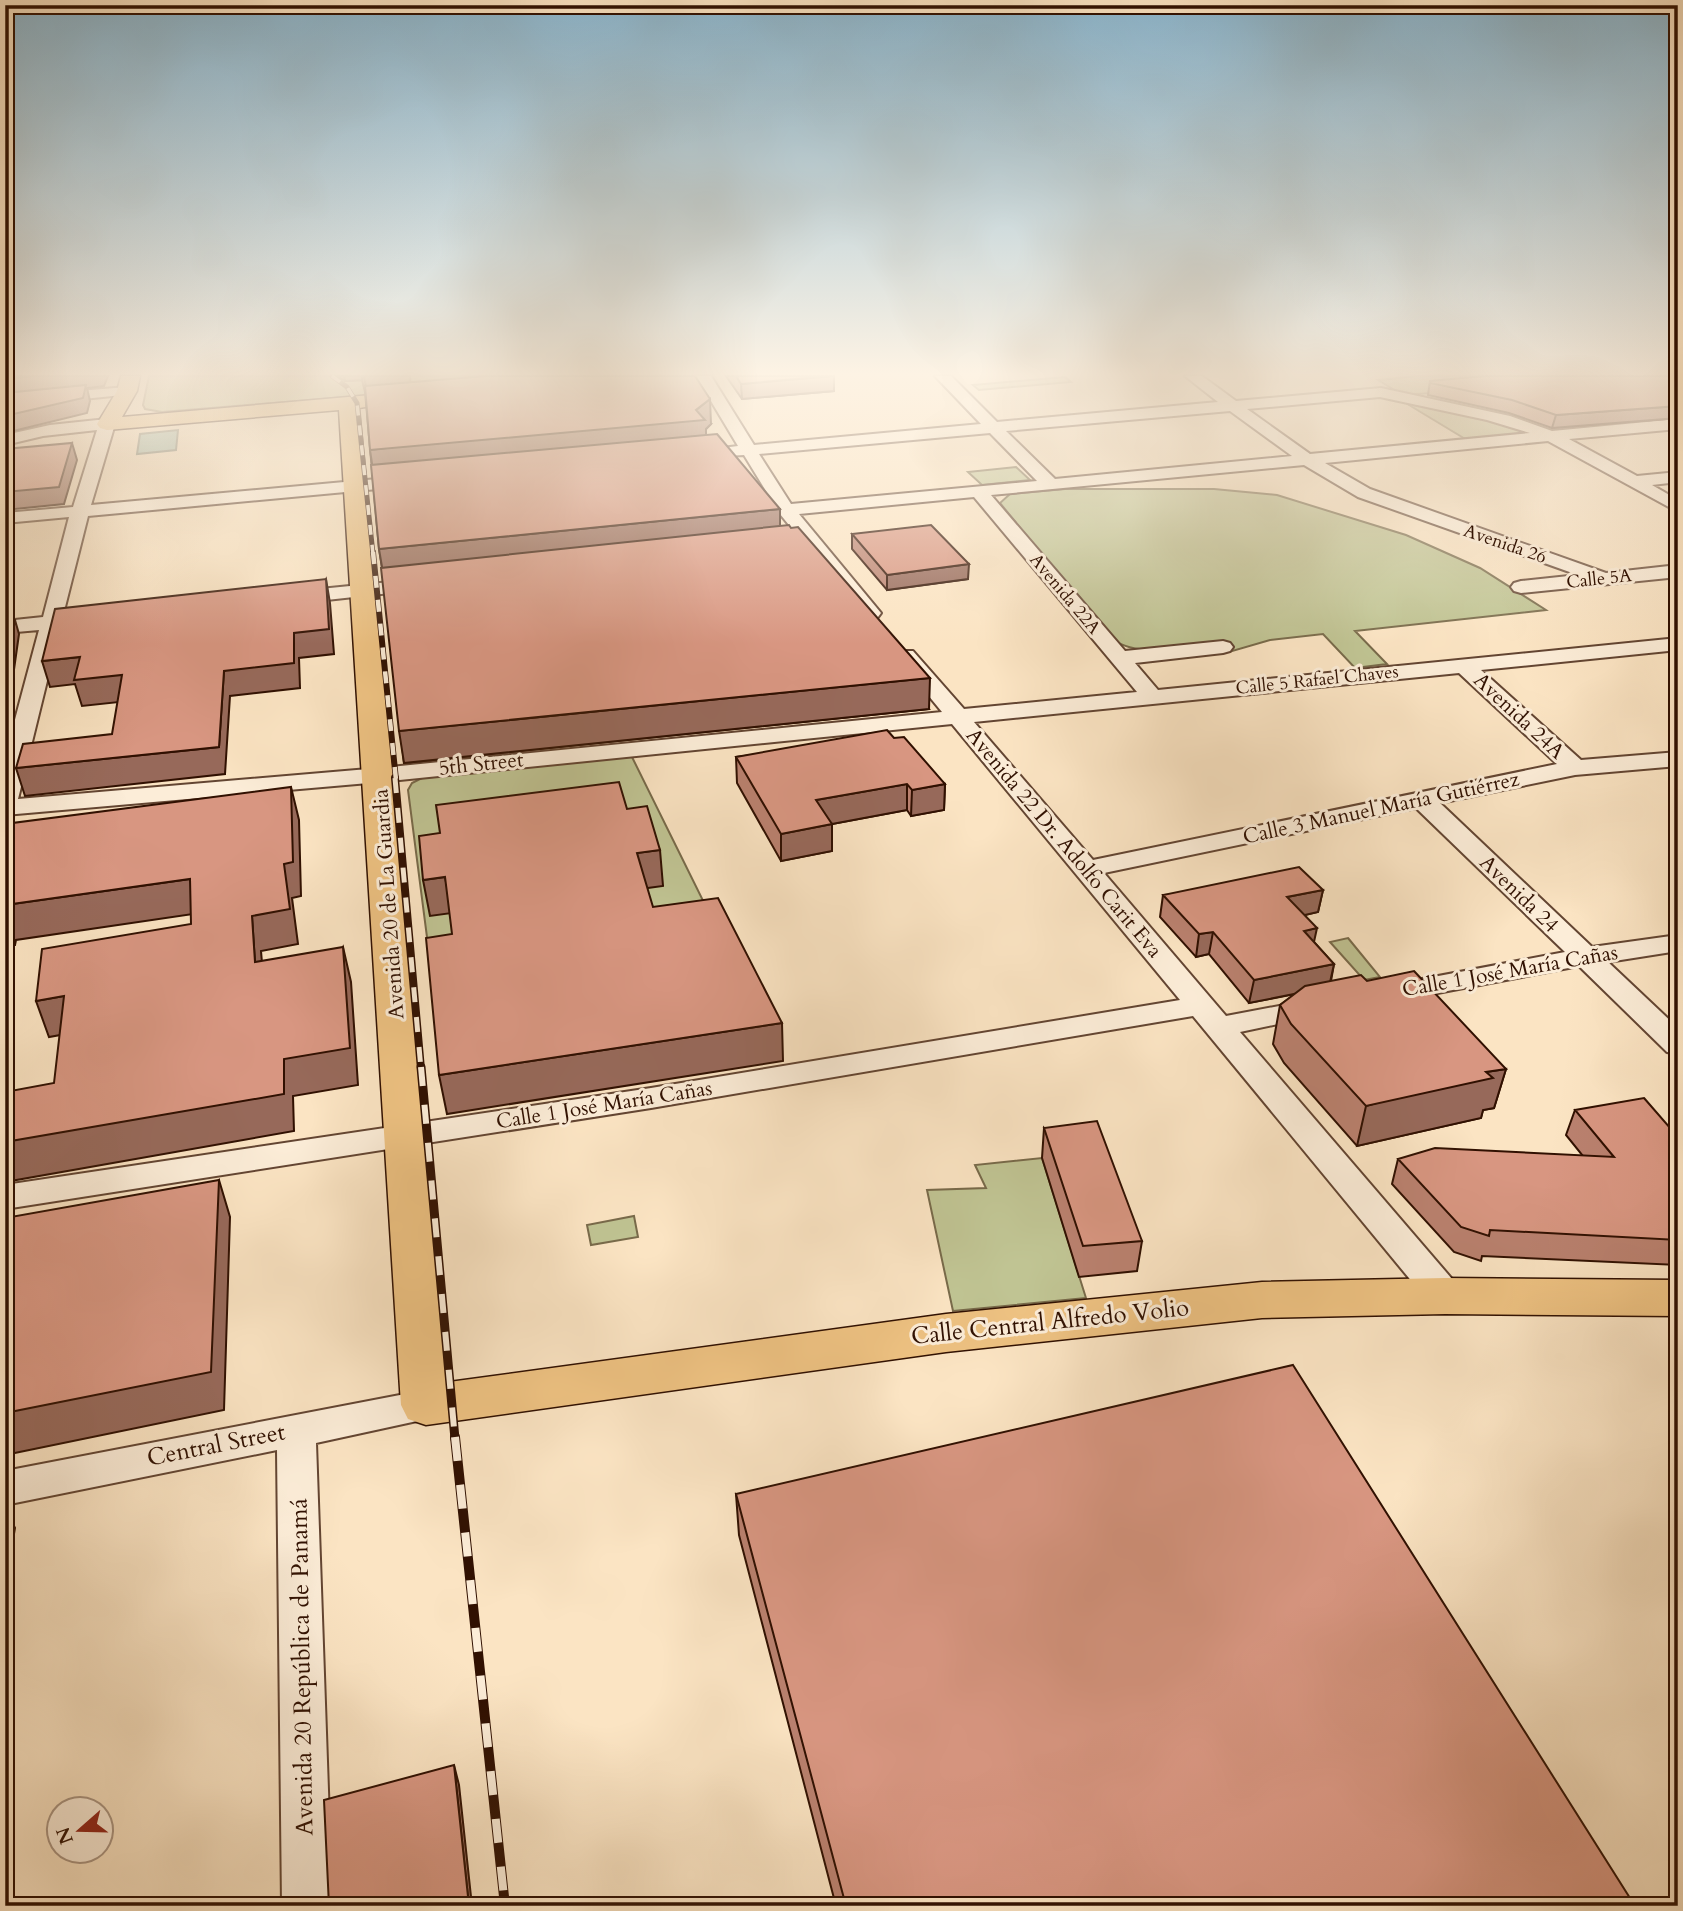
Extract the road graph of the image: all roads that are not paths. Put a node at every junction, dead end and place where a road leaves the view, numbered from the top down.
1 (95, 465) edge
2 (354, 465) edge
3 (758, 465) edge
4 (1031, 465) edge
5 (1243, 465) edge
6 (1316, 465) edge
7 (1601, 465) edge
8 (1678, 477) edge
9 (433, 479) edge
10 (1632, 482) junction
11 (1050, 484) junction
12 (356, 486) junction
13 (979, 492) junction
14 (1678, 507) edge
15 (786, 510) junction
16 (80, 511) junction
17 (5, 518) edge
18 (813, 542) junction
19 (786, 545) edge
20 (1678, 571) edge
21 (1606, 579) junction
22 (444, 582) edge
23 (1521, 587) dead end
24 (364, 591) junction
25 (269, 601) edge
26 (105, 617) edge
27 (50, 623) junction
28 (881, 624) edge
29 (5, 627) edge
30 (1678, 644) edge
31 (898, 645) edge
32 (1223, 647) dead end
33 (1119, 658) junction
34 (1463, 665) junction
35 (1152, 696) junction
36 (957, 716) junction
37 (1678, 759) edge
38 (1575, 768) junction
39 (380, 775) junction
40 (1421, 799) junction
41 (5, 806) edge
42 (1086, 869) junction
43 (1678, 943) edge
44 (1584, 957) junction
45 (1210, 1017) junction
46 (1678, 1045) edge
47 (404, 1137) junction
48 (5, 1197) edge
49 (1445, 1296) junction
50 (1678, 1298) edge
51 (426, 1405) junction
52 (296, 1429) junction
53 (5, 1488) edge
54 (307, 1906) edge

1 - 16 street
2 - 12 main road, Avenida 20 de La Guardia
3 - 15 street
4 - 11 street
5 - 11 street
6 - 21 street, Avenida 26
7 - 10 street
8 - 10 street
9 - 12 street
10 - 14 street
11 - 13 street
12 - 16 street
12 - 24 main road, Avenida 20 de La Guardia
13 - 15 street
13 - 33 street, Avenida 22A
15 - 18 street
16 - 17 street
16 - 27 street
18 - 19 street
18 - 28 street
20 - 21 street, Calle 5A
21 - 23 street, Calle 5A
22 - 24 street
24 - 25 street
24 - 39 main road, Avenida 20 de La Guardia
26 - 27 street
27 - 29 street
27 - 41 street
30 - 34 street, Calle 5 Rafael Chaves
31 - 36 street, Avenida 22 Dr. Adolfo Carit Eva
32 - 33 street
33 - 35 street, Avenida 22A
34 - 35 street, Calle 5 Rafael Chaves
34 - 38 street, Avenida 24A
35 - 36 street, Calle 5 Rafael Chaves
36 - 39 street, 5th Street
36 - 42 street, Avenida 22 Dr. Adolfo Carit Eva
37 - 38 street, Calle 3 Manuel María Gutiérrez
38 - 40 street, Calle 3 Manuel María Gutiérrez
39 - 41 street, 5th Street
39 - 47 main road, Avenida 20 de La Guardia
40 - 42 street, Calle 3 Manuel María Gutiérrez
40 - 44 street, Avenida 24
42 - 45 street, Avenida 22 Dr. Adolfo Carit Eva
43 - 44 street, Calle 1 José María Cañas
44 - 45 street, Calle 1 José María Cañas
44 - 46 street, Avenida 24
45 - 47 street, Calle 1 José María Cañas
45 - 49 street, Avenida 22 Dr. Adolfo Carit Eva
47 - 48 street, Calle 1 José María Cañas
47 - 51 main road, Avenida 20 de La Guardia
49 - 50 main road, Calle Central Alfredo Volio
49 - 51 main road, Calle Central Alfredo Volio
51 - 52 street, Central Street
52 - 53 street, Central Street
52 - 54 street, Avenida 20 República de Panamá

